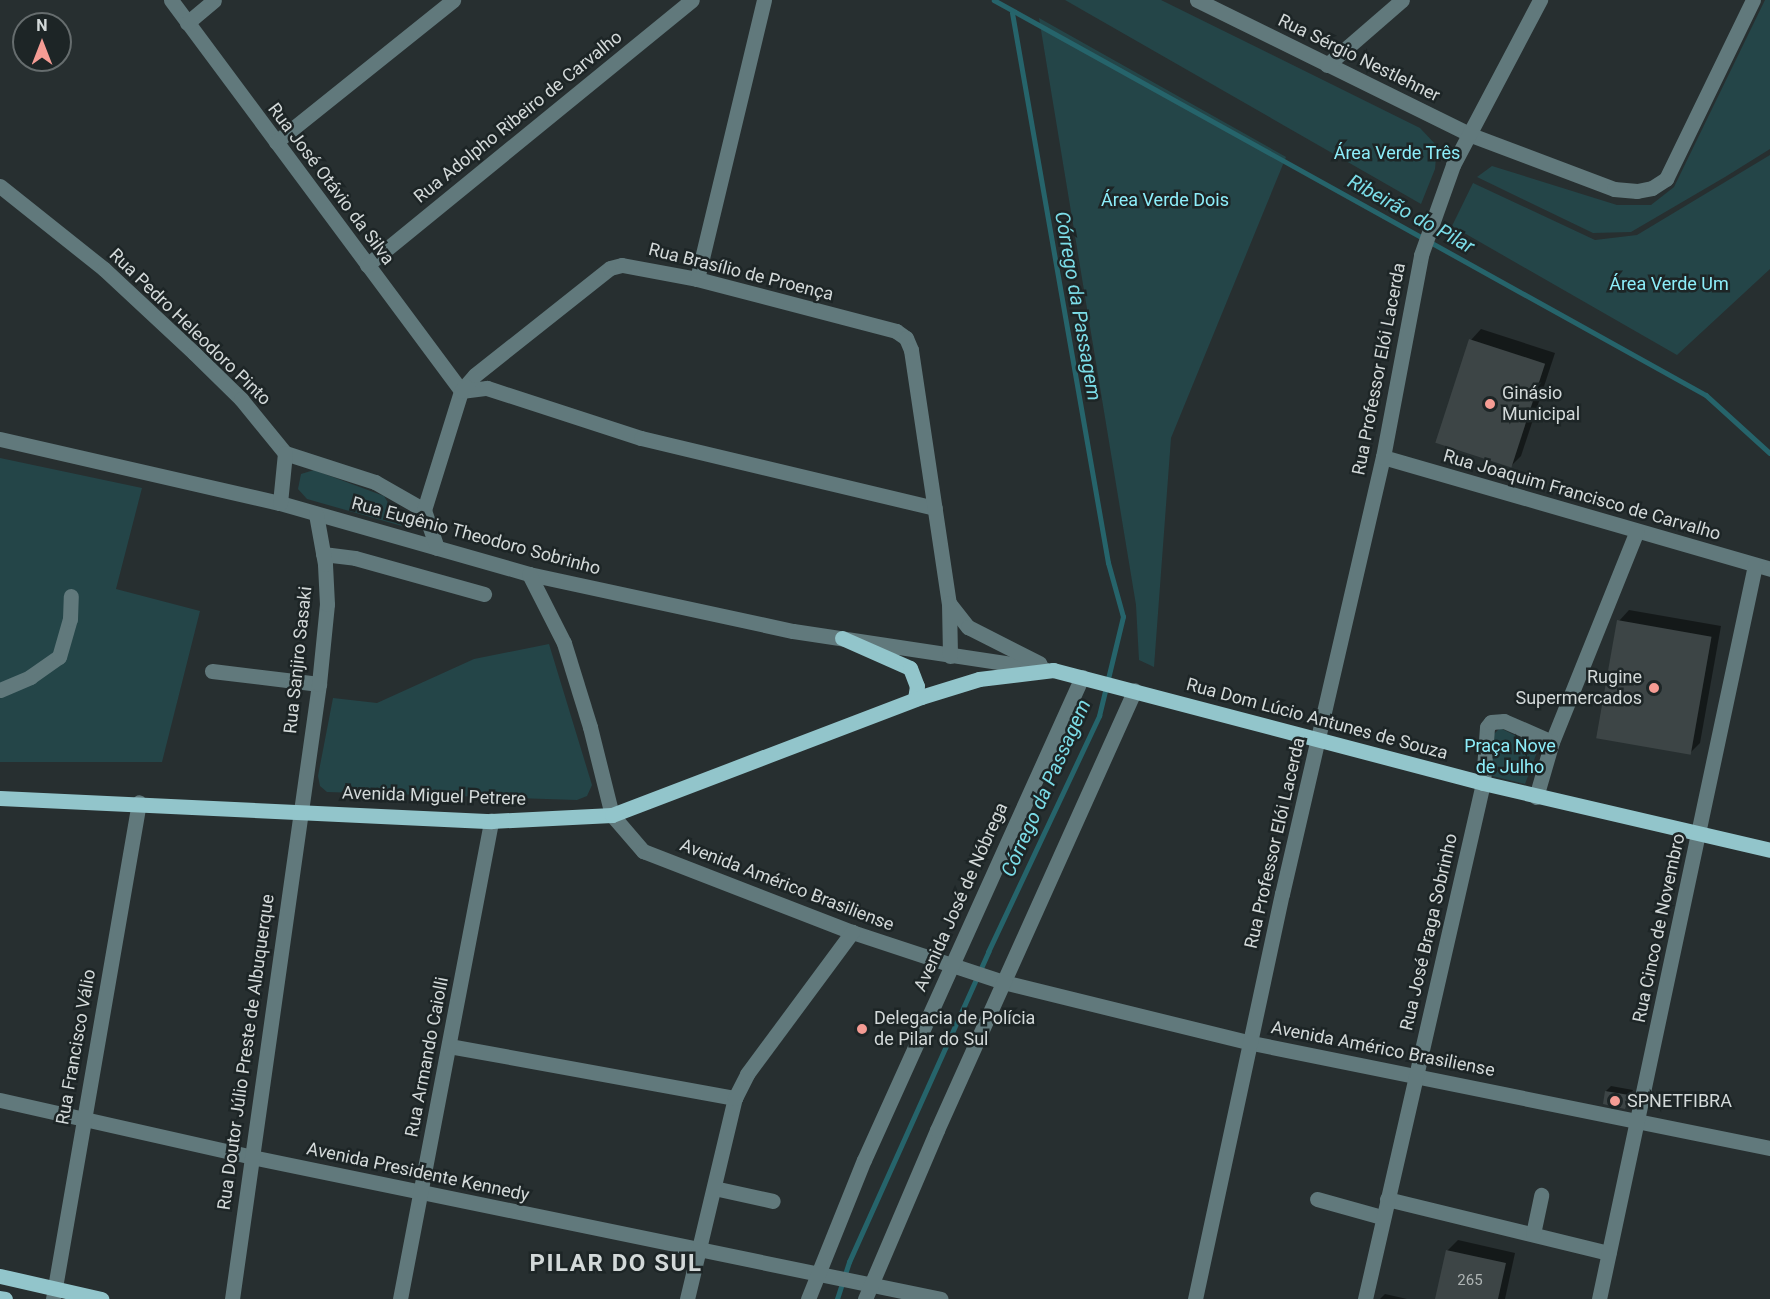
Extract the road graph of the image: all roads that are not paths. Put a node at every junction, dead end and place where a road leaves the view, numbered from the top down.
1 (171, 0) edge
2 (214, 0) edge
3 (453, 0) edge
4 (692, 0) edge
5 (764, 0) edge
6 (1197, 0) edge
7 (1402, 0) edge
8 (1540, 0) edge
9 (1753, 0) edge
10 (187, 22) junction
11 (1327, 65) junction
12 (1470, 135) junction
13 (276, 142) junction
14 (0, 186) edge
15 (367, 265) junction
16 (697, 279) junction
17 (461, 391) junction
18 (0, 439) edge
19 (285, 453) junction
20 (1383, 457) junction
21 (280, 503) junction
22 (935, 508) junction
23 (424, 510) junction
24 (316, 514) junction
25 (1637, 531) junction
26 (437, 548) junction
27 (324, 554) junction
28 (1755, 565) junction
29 (1770, 569) edge
30 (529, 574) junction
31 (484, 594) dead end
32 (71, 596) dead end
33 (950, 603) junction
34 (842, 638) junction
35 (950, 656) junction
36 (1053, 670) junction
37 (212, 671) dead end
38 (1087, 678) junction
39 (319, 684) junction
40 (1129, 689) junction
41 (0, 690) edge
42 (915, 699) junction
43 (1318, 742) junction
44 (1552, 742) junction
45 (1483, 783) junction
46 (1536, 797) junction
47 (0, 798) edge
48 (140, 802) junction
49 (299, 810) junction
50 (612, 815) junction
51 (491, 821) junction
52 (1698, 834) junction
53 (1770, 850) edge
54 (852, 932) junction
55 (958, 968) junction
56 (997, 980) junction
57 (1252, 1043) junction
58 (449, 1046) junction
59 (1417, 1076) junction
60 (735, 1098) junction
61 (0, 1100) edge
62 (82, 1118) junction
63 (1638, 1120) junction
64 (1770, 1148) edge
65 (252, 1158) junction
66 (714, 1188) junction
67 (422, 1193) junction
68 (1541, 1196) dead end
69 (1317, 1199) dead end
70 (1387, 1199) junction
71 (773, 1201) dead end
72 (1382, 1217) junction
73 (1533, 1234) junction
74 (700, 1249) junction
75 (1608, 1253) junction
76 (823, 1275) junction
77 (0, 1276) edge
78 (864, 1289) edge
79 (54, 1294) edge
80 (0, 1298) edge
81 (5, 1299) edge
82 (101, 1299) edge
83 (232, 1299) edge
84 (400, 1299) edge
85 (687, 1299) edge
86 (808, 1299) edge
87 (942, 1299) edge
88 (1195, 1299) edge
89 (1365, 1299) edge
90 (1599, 1299) edge

1 - 10 street, Rua José Otávio da Silva
2 - 10 street
3 - 13 street
4 - 15 street, Rua Adolpho Ribeiro de Carvalho
5 - 16 street
6 - 11 street, Rua Sérgio Nestlehner
7 - 11 street
8 - 12 street
9 - 12 street, Rua Sérgio Nestlehner
10 - 13 street, Rua José Otávio da Silva
11 - 12 street, Rua Sérgio Nestlehner
12 - 20 street, Rua Professor Elói Lacerda
13 - 15 street, Rua José Otávio da Silva
14 - 19 street, Rua Pedro Heleodoro Pinto
15 - 17 street, Rua José Otávio da Silva
16 - 17 street, Rua Brasílio de Proença
16 - 22 street, Rua Brasílio de Proença
17 - 22 street
17 - 23 street, Rua Brasílio de Proença
18 - 21 street, Rua Eugênio Theodoro Sobrinho
19 - 21 street
19 - 23 street
20 - 25 street, Rua Joaquim Francisco de Carvalho
20 - 43 street, Rua Professor Elói Lacerda
21 - 24 street, Rua Eugênio Theodoro Sobrinho
22 - 33 street
23 - 26 street
24 - 26 street, Rua Eugênio Theodoro Sobrinho
24 - 27 street, Rua Sanjiro Sasaki
25 - 28 street, Rua Joaquim Francisco de Carvalho
25 - 44 street
26 - 30 street, Rua Eugênio Theodoro Sobrinho
27 - 31 street
27 - 39 street, Rua Sanjiro Sasaki
28 - 29 street, Rua Joaquim Francisco de Carvalho
28 - 52 street, Rua Cinco de Novembro
30 - 34 street, Rua Eugênio Theodoro Sobrinho
30 - 50 street
32 - 41 street
33 - 35 street
33 - 36 street
34 - 35 street, Rua Eugênio Theodoro Sobrinho
34 - 42 main road
35 - 36 street, Rua Eugênio Theodoro Sobrinho
36 - 38 main road, Avenida Miguel Petrere
36 - 42 main road, Avenida Miguel Petrere
37 - 39 street
38 - 40 main road, Rua Dom Lúcio Antunes de Souza
38 - 55 street, Avenida José de Nóbrega
39 - 49 street, Rua Sanjiro Sasaki
40 - 43 main road, Rua Dom Lúcio Antunes de Souza
40 - 56 street
42 - 50 main road, Avenida Miguel Petrere
43 - 45 main road, Rua Dom Lúcio Antunes de Souza
43 - 57 street, Rua Professor Elói Lacerda
44 - 45 street
44 - 46 street
45 - 46 main road, Rua Dom Lúcio Antunes de Souza
45 - 59 street, Rua José Braga Sobrinho
46 - 52 main road, Rua Dom Lúcio Antunes de Souza
47 - 48 main road, Avenida Miguel Petrere
48 - 49 main road, Avenida Miguel Petrere
48 - 62 street, Rua Francisco Válio
49 - 51 main road, Avenida Miguel Petrere
49 - 65 street, Rua Doutor Júlio Preste de Albuquerque
50 - 51 main road, Avenida Miguel Petrere
50 - 54 street, Avenida Américo Brasiliense
51 - 58 street, Rua Armando Caiolli
52 - 53 main road, Rua Dom Lúcio Antunes de Souza
52 - 63 street, Rua Cinco de Novembro
54 - 55 street, Avenida Américo Brasiliense
54 - 60 street
55 - 56 street, Avenida Américo Brasiliense
55 - 76 street, Avenida José de Nóbrega
56 - 57 street, Avenida Américo Brasiliense
56 - 78 street
57 - 59 street, Avenida Américo Brasiliense
57 - 88 street, Rua Professor Elói Lacerda
58 - 60 street
58 - 67 street, Rua Armando Caiolli
59 - 63 street, Avenida Américo Brasiliense
59 - 70 street, Rua José Braga Sobrinho
60 - 66 street
61 - 62 street, Avenida Presidente Kennedy
62 - 65 street, Avenida Presidente Kennedy
62 - 79 street, Rua Francisco Válio
63 - 64 street, Avenida Américo Brasiliense
63 - 75 street, Rua Cinco de Novembro
65 - 67 street, Avenida Presidente Kennedy
65 - 83 street, Rua Doutor Júlio Preste de Albuquerque
66 - 71 street
66 - 74 street
67 - 74 street, Avenida Presidente Kennedy
67 - 84 street, Rua Armando Caiolli
68 - 73 street
69 - 72 street
70 - 72 street, Rua José Braga Sobrinho
70 - 73 street
72 - 89 street, Rua José Braga Sobrinho
73 - 75 street
74 - 76 street, Avenida Presidente Kennedy
74 - 85 street
75 - 90 street, Rua Cinco de Novembro
76 - 78 street, Avenida Presidente Kennedy
76 - 86 street, Avenida José de Nóbrega
77 - 79 main road
78 - 87 street, Avenida Presidente Kennedy
79 - 82 main road
80 - 81 main road

